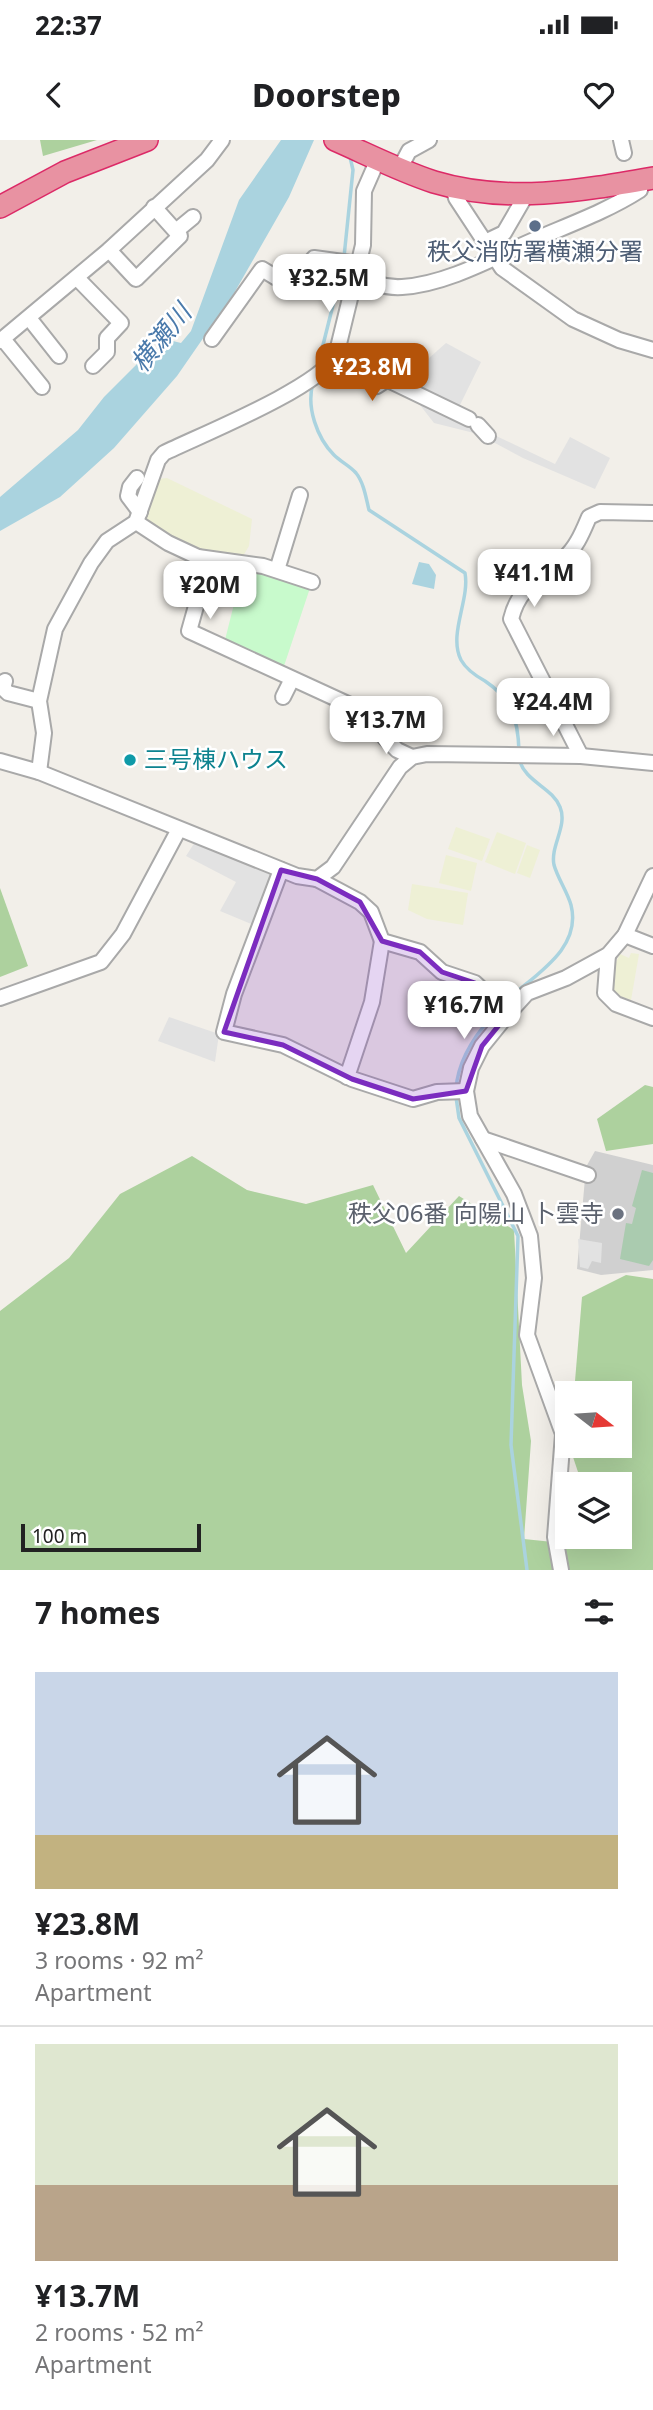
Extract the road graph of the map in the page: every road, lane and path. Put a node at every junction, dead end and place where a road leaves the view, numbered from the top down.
1 (147, 140) edge
2 (222, 140) edge
3 (335, 140) edge
4 (429, 140) edge
5 (371, 156) junction
6 (400, 169) junction
7 (643, 183) edge
8 (453, 187) junction
9 (526, 195) junction
10 (653, 199) edge
11 (0, 207) edge
12 (154, 207) junction
13 (193, 217) dead end
14 (176, 231) junction
15 (485, 242) junction
16 (109, 250) junction
17 (494, 260) junction
18 (358, 269) junction
19 (77, 278) junction
20 (29, 318) junction
21 (212, 339) dead end
22 (2, 340) edge
23 (339, 348) junction
24 (653, 350) edge
25 (59, 356) dead end
26 (416, 360) dead end
27 (93, 366) dead end
28 (388, 380) junction
29 (42, 387) dead end
30 (478, 427) dead end
31 (137, 478) dead end
32 (300, 495) dead end
33 (653, 513) edge
34 (138, 517) junction
35 (198, 557) junction
36 (277, 570) junction
37 (312, 582) dead end
38 (292, 679) junction
39 (5, 681) dead end
40 (283, 697) dead end
41 (39, 701) junction
42 (412, 757) junction
43 (581, 757) junction
44 (0, 761) edge
45 (653, 763) edge
46 (39, 772) junction
47 (178, 831) junction
48 (281, 870) junction
49 (653, 876) edge
50 (317, 879) junction
51 (625, 935) junction
52 (382, 941) junction
53 (653, 946) edge
54 (608, 955) junction
55 (0, 998) edge
56 (502, 1008) junction
57 (653, 1018) edge
58 (347, 1076) junction
59 (459, 1091) junction
60 (483, 1139) junction
61 (589, 1175) dead end
62 (561, 1570) edge

1 - 11 highway
2 - 12 street
3 - 5 highway
4 - 6 street
5 - 6 highway
5 - 18 street
6 - 8 highway
7 - 9 highway
7 - 10 street
7 - 17 street
8 - 9 highway
8 - 15 street
9 - 15 street
12 - 14 street
12 - 16 street
13 - 14 street
14 - 16 street
15 - 17 street
16 - 19 street
17 - 18 street
17 - 24 street
18 - 21 street
18 - 23 street
19 - 20 street
19 - 27 street
20 - 22 street
20 - 25 street
22 - 29 street
23 - 28 street
23 - 34 street
26 - 28 street
28 - 30 street
31 - 34 street
32 - 36 street
33 - 43 street
34 - 35 street
34 - 41 street
35 - 36 street
35 - 38 street
36 - 37 street
38 - 40 street
38 - 42 street
39 - 41 street
41 - 46 street
42 - 43 street
42 - 50 street
43 - 45 street
44 - 46 street
46 - 47 street
47 - 48 street
47 - 55 street
48 - 50 street
48 - 58 street
49 - 51 street
50 - 52 street
51 - 53 street
51 - 54 street
52 - 56 street
52 - 58 street
54 - 56 street
54 - 57 street
56 - 59 street
58 - 59 street
59 - 60 street
60 - 61 street
60 - 62 street

